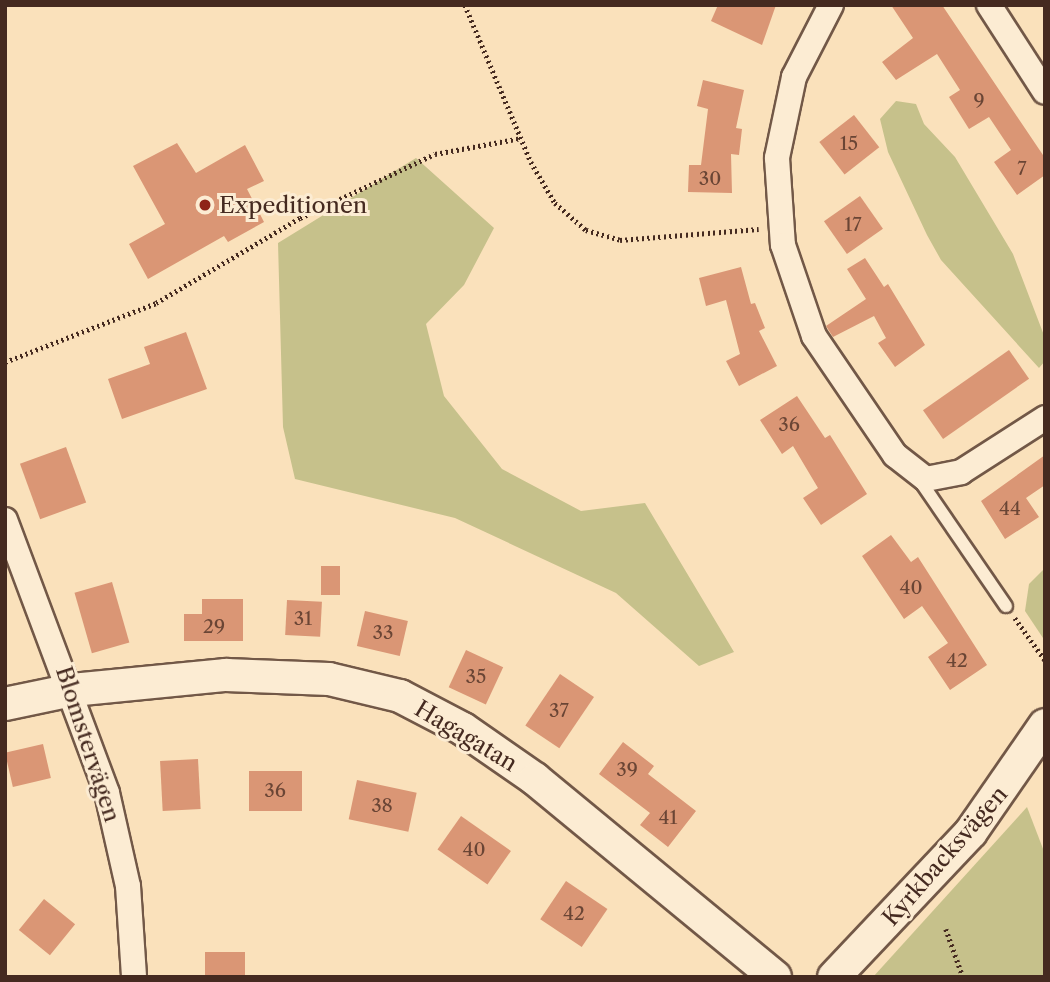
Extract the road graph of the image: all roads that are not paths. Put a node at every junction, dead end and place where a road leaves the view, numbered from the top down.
1 (831, 5) edge
2 (989, 5) edge
3 (1045, 92) edge
4 (1045, 418) edge
5 (916, 476) junction
6 (5, 520) edge
7 (1006, 606) road end
8 (72, 690) junction
9 (5, 704) edge
10 (1045, 726) edge
11 (134, 977) edge
12 (775, 977) edge
13 (834, 977) edge

1 - 5 street
2 - 3 street
4 - 5 street
5 - 7 lane
6 - 8 street, Blomstervägen
8 - 9 street, Hagagatan
8 - 11 street, Blomstervägen
8 - 12 street, Hagagatan
10 - 13 street, Kyrkbacksvägen

